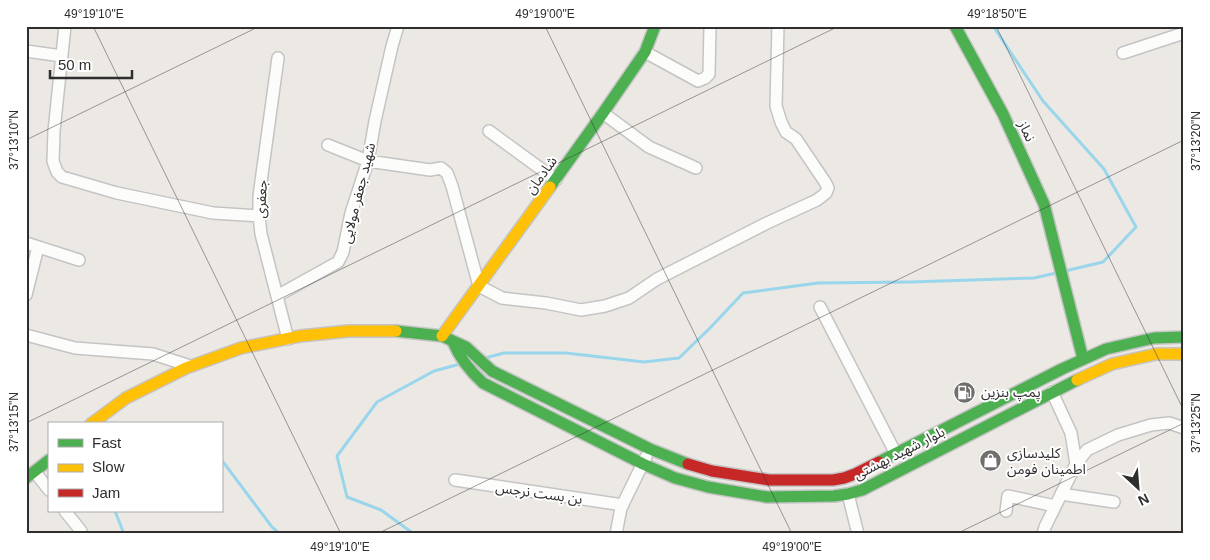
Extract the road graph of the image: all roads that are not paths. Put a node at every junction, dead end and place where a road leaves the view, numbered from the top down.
1 (65, 26) edge
2 (398, 26) edge
3 (655, 26) edge
4 (710, 26) edge
5 (778, 26) edge
6 (955, 26) edge
7 (1184, 33) edge
8 (26, 51) edge
9 (645, 52) junction
10 (1123, 53) dead end
11 (62, 56) junction
12 (278, 58) dead end
13 (603, 113) junction
14 (489, 131) dead end
15 (328, 145) dead end
16 (368, 161) junction
17 (696, 168) dead end
18 (556, 180) junction
19 (259, 216) junction
20 (26, 243) edge
21 (38, 247) junction
22 (79, 260) dead end
23 (479, 286) junction
24 (26, 295) edge
25 (277, 296) junction
26 (820, 307) dead end
27 (26, 335) edge
28 (442, 336) junction
29 (1184, 337) edge
30 (288, 339) junction
31 (462, 352) junction
32 (1184, 354) edge
33 (1084, 359) junction
34 (190, 366) junction
35 (1052, 392) junction
36 (94, 422) edge
37 (958, 422) junction
38 (1184, 428) edge
39 (965, 437) junction
40 (650, 449) junction
41 (896, 454) junction
42 (48, 461) edge
43 (643, 464) junction
44 (1076, 464) junction
45 (31, 475) edge
46 (455, 480) dead end
47 (48, 489) edge
48 (848, 494) junction
49 (1062, 494) junction
50 (1114, 502) dead end
51 (623, 505) junction
52 (1055, 506) junction
53 (66, 512) edge
54 (1006, 512) dead end
55 (81, 531) dead end
56 (616, 534) edge
57 (858, 534) edge
58 (1043, 534) edge

1 - 11 street
2 - 16 street, شهید جعفر مولایی
3 - 9 main road, شادمان
4 - 9 street
5 - 23 street
6 - 33 main road, نماز
7 - 10 street
8 - 11 street
9 - 13 main road, شادمان
11 - 19 street
12 - 19 street, جعفری
13 - 17 street
13 - 18 main road, شادمان
14 - 18 street
15 - 16 street
16 - 23 street
16 - 25 street, شهید جعفر مولایی
18 - 23 main road, شادمان
19 - 25 street, جعفری
20 - 21 street
21 - 22 street
21 - 24 street
23 - 28 main road, شادمان
25 - 30 street, جعفری
26 - 41 street
27 - 34 street
28 - 30 main road
28 - 31 main road
29 - 33 main road, بلوار شهید بهشتی
30 - 34 main road
31 - 40 main road, بلوار شهید بهشتی
31 - 43 main road, بلوار شهید بهشتی
32 - 35 main road, بلوار شهید بهشتی
33 - 37 main road, بلوار شهید بهشتی
34 - 36 main road
35 - 39 main road, بلوار شهید بهشتی
35 - 44 street
37 - 39 main road
37 - 41 main road, بلوار شهید بهشتی
38 - 44 street
39 - 48 main road, بلوار شهید بهشتی
40 - 41 main road, بلوار شهید بهشتی
40 - 43 street
42 - 45 main road
43 - 48 main road, بلوار شهید بهشتی
43 - 51 street
44 - 49 street
45 - 47 street
46 - 51 street, بن بست نرجس
48 - 57 street
49 - 50 street
49 - 52 street
51 - 56 street
52 - 54 street
52 - 58 street
53 - 55 street

